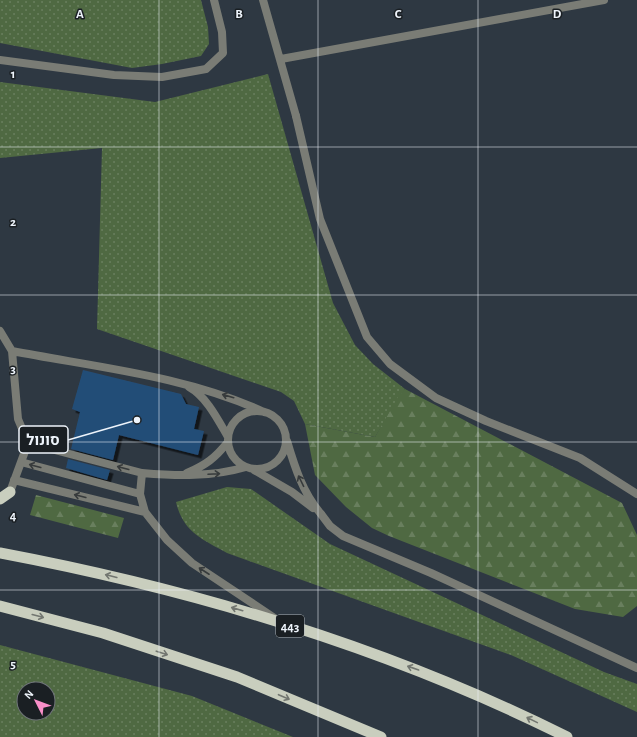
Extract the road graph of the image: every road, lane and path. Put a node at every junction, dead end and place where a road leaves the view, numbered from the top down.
1 (214, 0) edge
2 (263, 0) edge
3 (604, 0) edge
4 (281, 59) junction
5 (0, 60) edge
6 (0, 331) edge
7 (12, 351) junction
8 (180, 382) junction
9 (264, 412) junction
10 (228, 440) junction
11 (286, 440) junction
12 (28, 443) junction
13 (21, 462) junction
14 (250, 468) junction
15 (142, 473) junction
16 (182, 475) junction
17 (14, 480) junction
18 (10, 492) joint
19 (140, 494) junction
20 (637, 494) edge
21 (0, 499) edge
22 (145, 512) junction
23 (321, 514) junction
24 (0, 553) edge
25 (0, 606) edge
26 (284, 624) junction
27 (637, 668) edge
28 (381, 737) edge
29 (567, 737) edge

1 - 5 street
2 - 4 street
3 - 4 street
4 - 20 street
6 - 7 street
7 - 8 street
7 - 12 street
9 -> 8 street
8 - 10 street
9 - 10 street
9 - 11 street
10 - 14 street
10 - 16 street
11 - 14 street
23 -> 11 street
12 - 13 street
15 -> 12 street
13 - 17 street
19 -> 13 street
16 -> 14 street
14 - 23 street
15 - 16 street
15 - 19 street
17 - 18 street
22 -> 17 street
18 - 21 highway
19 - 22 street
26 -> 22 street
23 - 27 street
26 -> 24 highway, 443
25 -> 28 highway
29 -> 26 highway, 443

